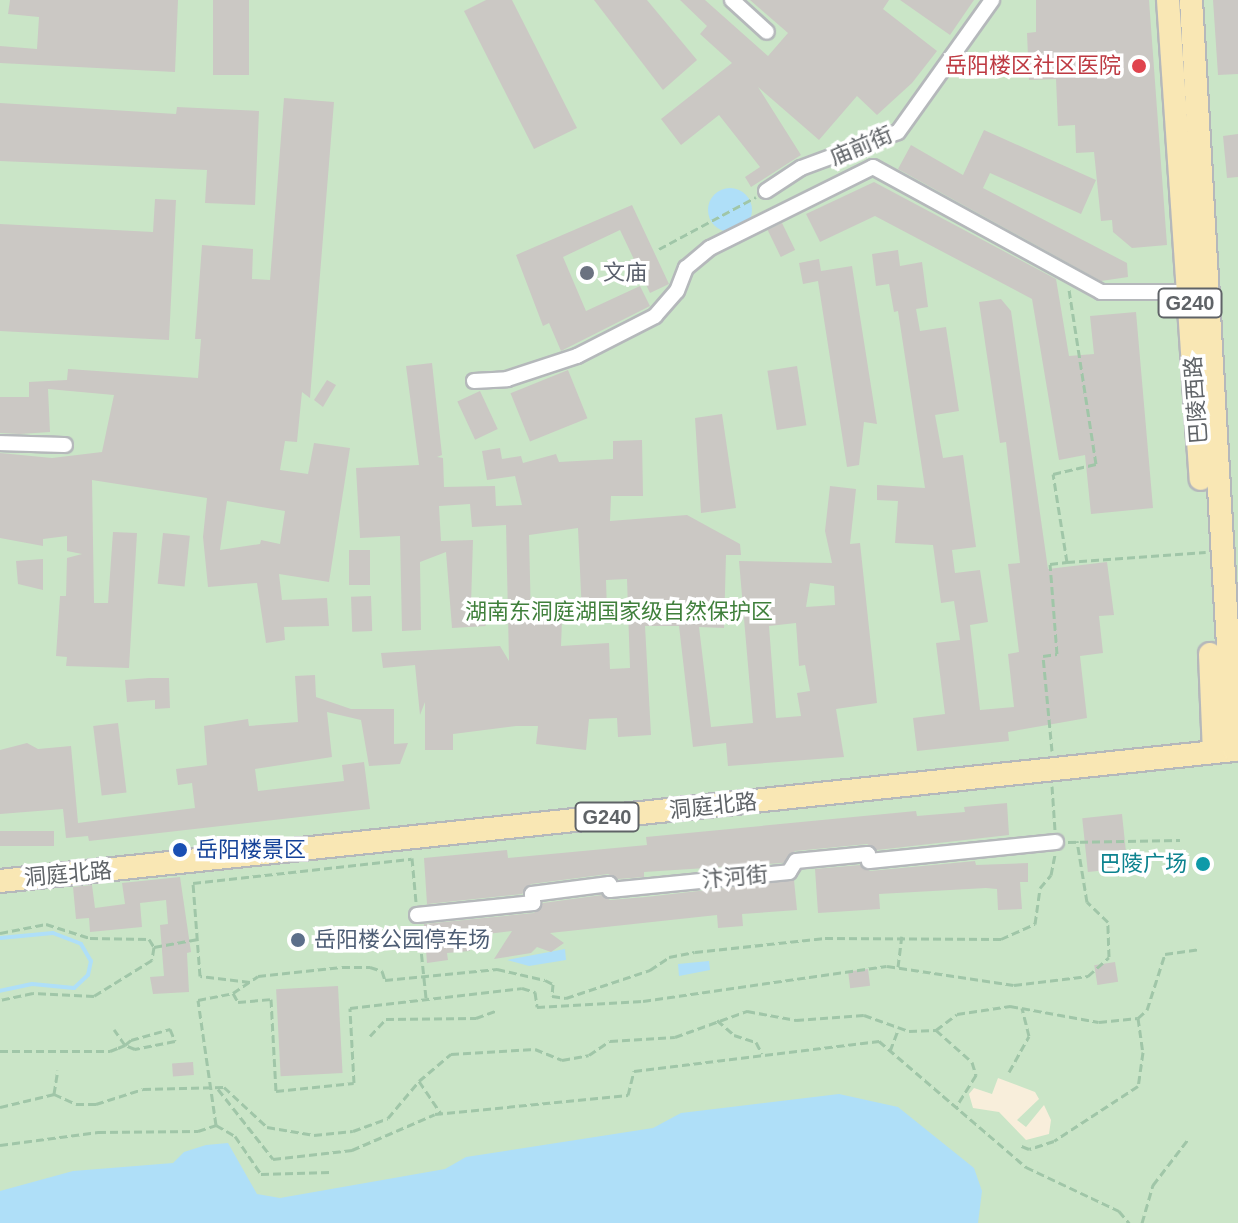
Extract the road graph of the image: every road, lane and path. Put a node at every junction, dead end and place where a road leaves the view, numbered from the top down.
1 (732, 0) edge
2 (992, 0) edge
3 (1168, 0) edge
4 (1191, 0) edge
5 (767, 32) dead end
6 (766, 191) joint
7 (659, 249) dead end
8 (1068, 274) junction
9 (1189, 292) junction
10 (474, 381) dead end
11 (0, 443) edge
12 (65, 445) dead end
13 (1206, 552) junction
14 (1067, 562) junction
15 (1224, 747) junction
16 (1052, 766) junction
17 (1180, 840) dead end
18 (1077, 841) junction
19 (1056, 842) junction
20 (412, 859) dead end
21 (0, 870) edge
22 (0, 881) edge
23 (417, 915) dead end
24 (0, 933) edge
25 (902, 936) junction
26 (198, 939) junction
27 (154, 947) junction
28 (1199, 949) dead end
29 (898, 967) junction
30 (423, 976) junction
31 (250, 982) junction
32 (233, 993) junction
33 (426, 998) junction
34 (0, 1000) edge
35 (1022, 1008) junction
36 (498, 1010) dead end
37 (1138, 1018) junction
38 (717, 1020) junction
39 (899, 1028) junction
40 (114, 1029) dead end
41 (936, 1030) junction
42 (370, 1036) dead end
43 (125, 1045) junction
44 (0, 1051) edge
45 (890, 1051) junction
46 (762, 1054) junction
47 (58, 1070) dead end
48 (1009, 1072) dead end
49 (419, 1081) junction
50 (214, 1088) junction
51 (54, 1094) junction
52 (0, 1107) edge
53 (956, 1107) junction
54 (441, 1114) junction
55 (216, 1125) junction
56 (1189, 1138) dead end
57 (0, 1145) edge
58 (1019, 1145) dead end
59 (330, 1172) dead end
60 (1129, 1223) edge
61 (1142, 1223) edge

1 - 5 street
2 - 6 street, 庙前街
3 - 9 main road, 巴陵西路 / G240
4 - 15 main road, 巴陵西路 / G240
6 - 7 path
8 - 9 street
8 - 10 street
8 - 14 path
9 - 13 main road, 巴陵西路 / G240
11 - 12 street
13 - 14 path
13 - 15 main road, 巴陵西路 / G240
14 - 16 path
15 - 16 main road, 洞庭北路 / G240
16 - 19 path
16 - 21 main road, 洞庭北路 / G240
16 - 22 main road, 洞庭北路 / G240
17 - 18 path
18 - 19 path
18 - 29 path
19 - 23 street, 汴河街
19 - 25 path
20 - 26 path
24 - 27 path
25 - 29 path
25 - 30 path
26 - 27 path
26 - 31 path
27 - 34 path
28 - 37 path
29 - 33 path
30 - 31 path
30 - 33 path
31 - 32 path
32 - 33 path
32 - 50 path
35 - 37 path
35 - 41 path
35 - 48 path
36 - 42 path
37 - 58 path
38 - 39 path
38 - 46 path
38 - 49 path
39 - 41 path
39 - 45 path
40 - 43 path
41 - 53 path
43 - 43 path
43 - 44 path
45 - 46 path
45 - 53 path
46 - 54 path
47 - 51 path
49 - 50 path
49 - 54 path
50 - 51 path
50 - 54 path
50 - 55 path
51 - 52 path
53 - 60 path
55 - 57 path
55 - 59 path
56 - 61 path

